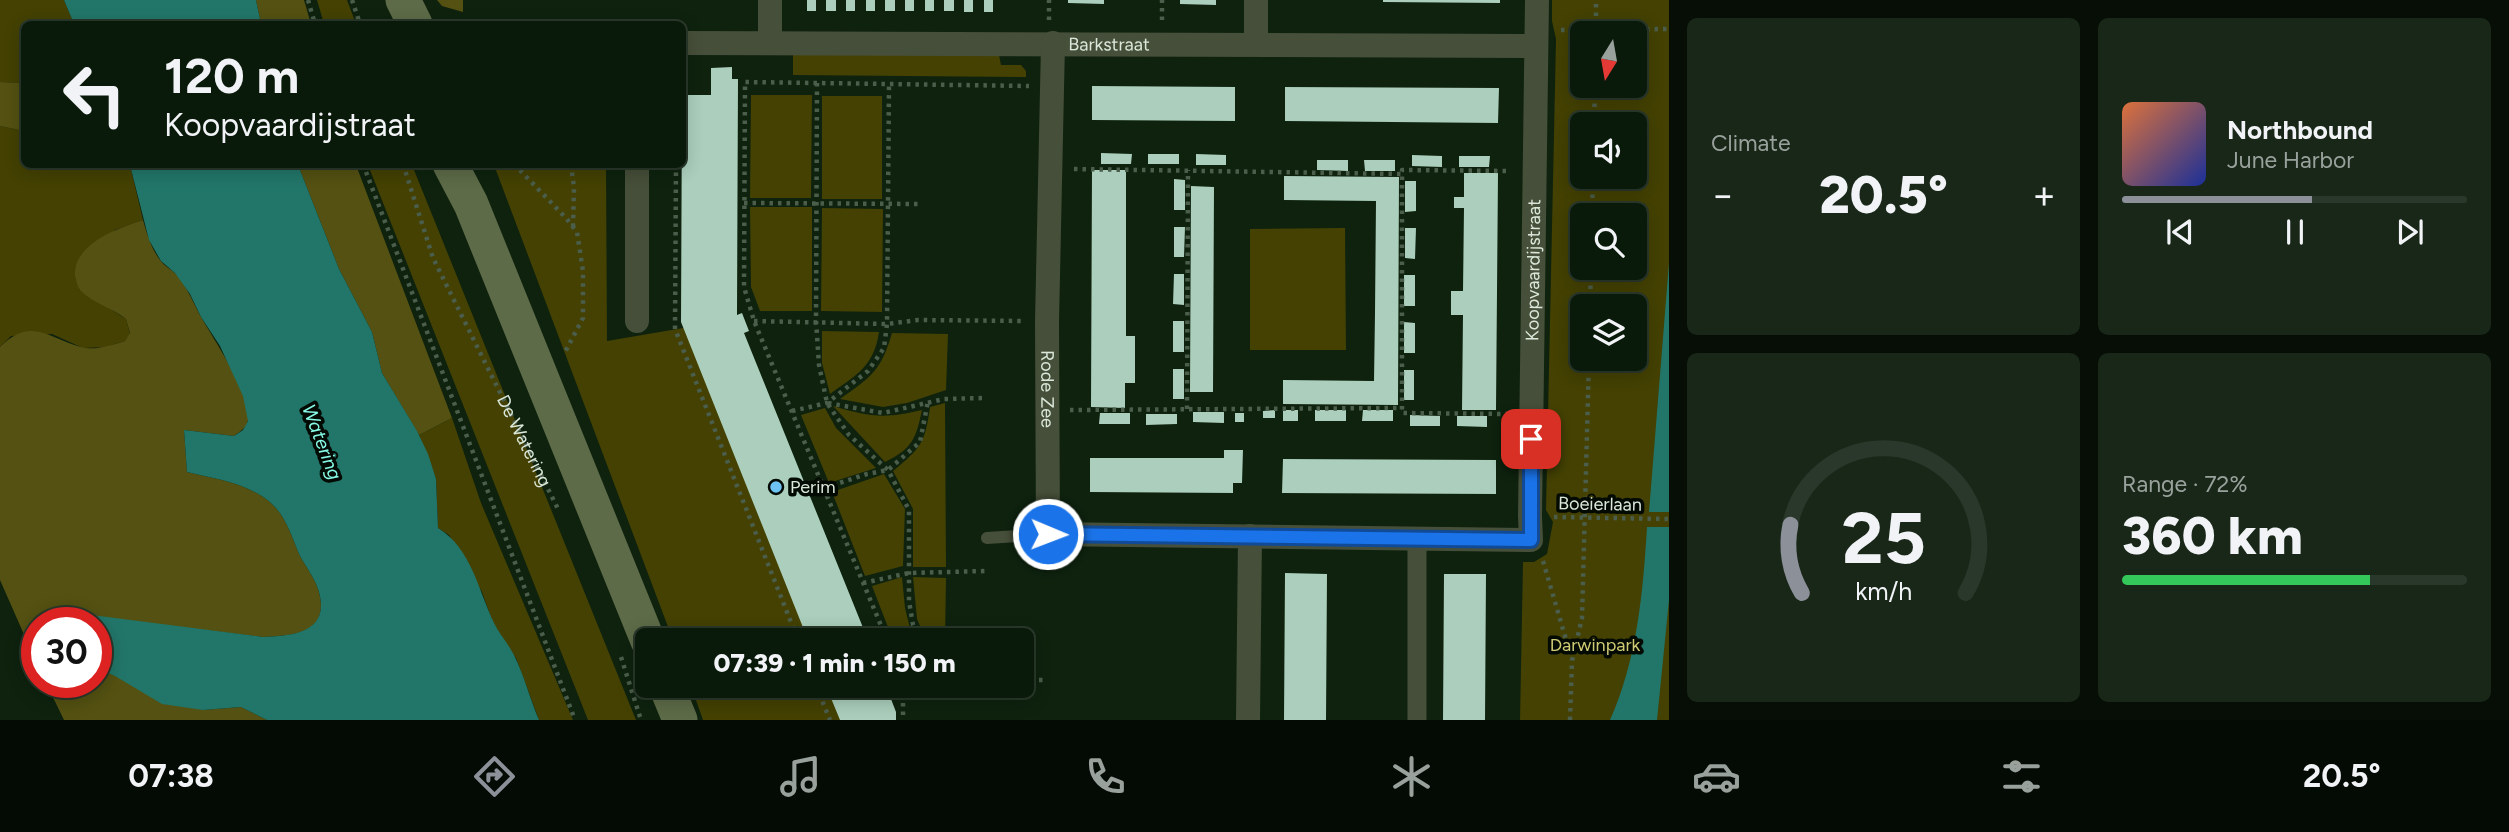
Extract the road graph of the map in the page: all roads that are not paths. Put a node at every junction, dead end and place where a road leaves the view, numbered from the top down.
1 (379, 0) edge
2 (403, 0) edge
3 (770, 0) edge
4 (1256, 0) edge
5 (1537, 0) edge
6 (386, 21) edge
7 (414, 21) edge
8 (1537, 38) junction
9 (770, 41) junction
10 (686, 43) edge
11 (1053, 43) junction
12 (1256, 43) junction
13 (452, 168) edge
14 (462, 168) edge
15 (637, 168) edge
16 (471, 204) junction
17 (637, 321) dead end
18 (1048, 534) junction
19 (1250, 537) junction
20 (986, 538) dead end
21 (1417, 538) junction
22 (634, 648) edge
23 (671, 698) edge
24 (680, 720) edge
25 (1248, 720) edge
26 (1417, 720) edge

1 - 6 main road
2 - 7 main road
3 - 9 street
4 - 12 street
5 - 8 street, Koopvaardijstraat
8 - 12 street, Barkstraat
8 - 21 street, Koopvaardijstraat
9 - 10 street, Barkstraat
9 - 11 street, Barkstraat
11 - 12 street, Barkstraat
11 - 18 street, Rode Zee
13 - 16 main road, De Watering
14 - 16 main road, De Watering
15 - 17 street
16 - 22 main road, De Watering
18 - 19 street
18 - 20 lane
19 - 21 street
19 - 25 street
21 - 26 street
23 - 24 main road

